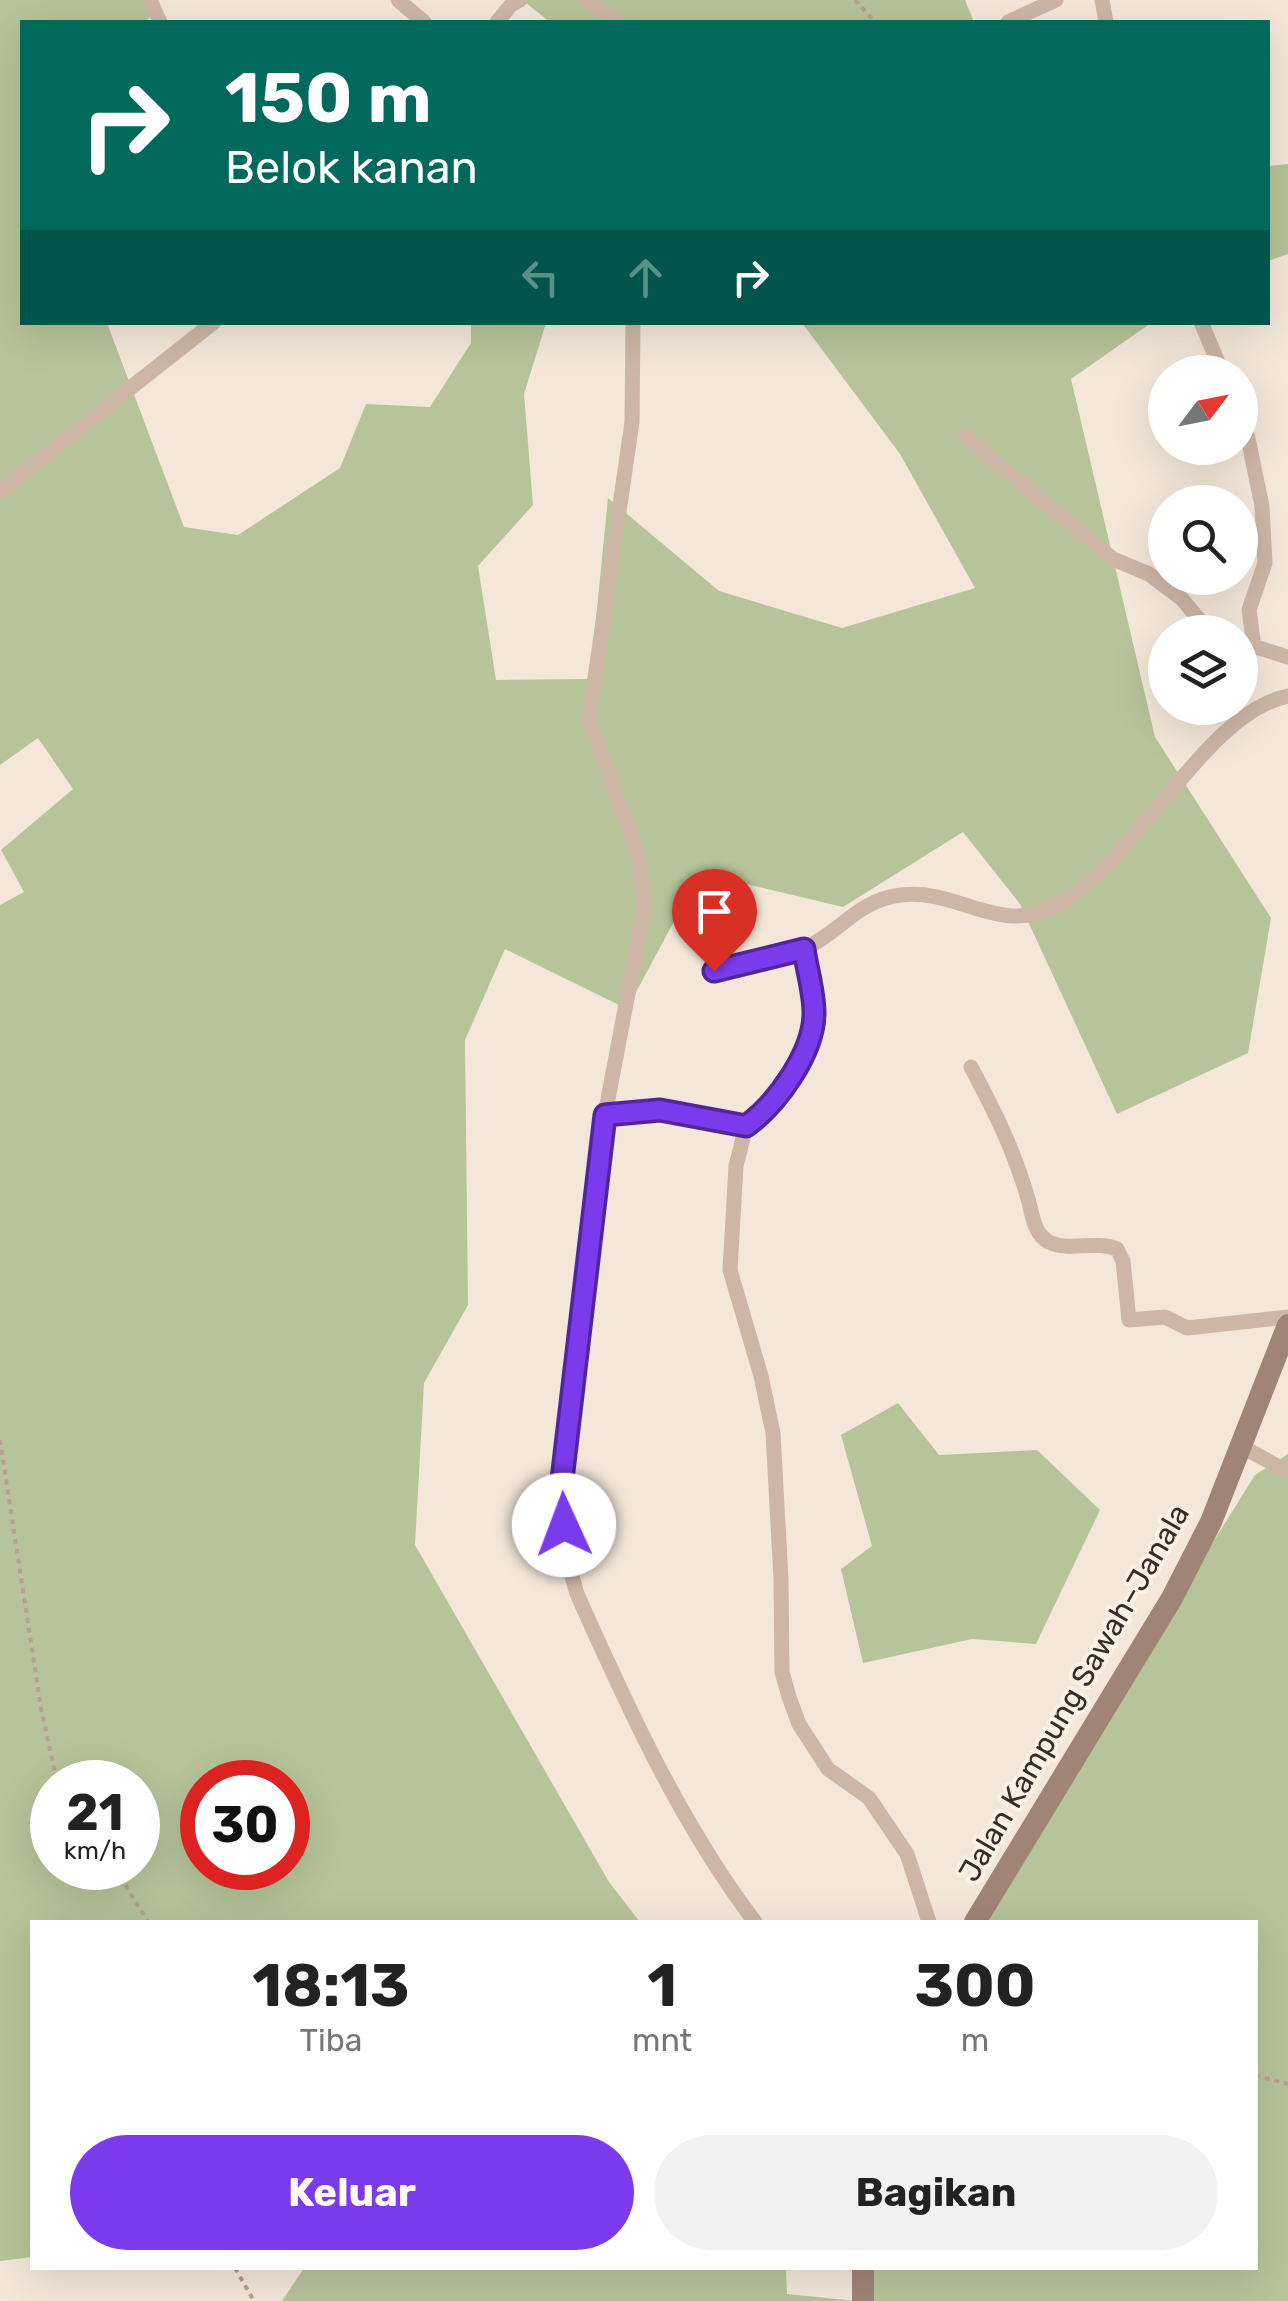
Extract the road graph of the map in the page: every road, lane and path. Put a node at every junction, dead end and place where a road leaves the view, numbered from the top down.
1 (398, 0) edge
2 (520, 0) edge
3 (586, 0) edge
4 (855, 0) edge
5 (1056, 0) edge
6 (422, 20) edge
7 (499, 20) edge
8 (615, 20) edge
9 (873, 20) edge
10 (1012, 20) edge
11 (210, 325) edge
12 (633, 325) edge
13 (1202, 325) edge
14 (1215, 355) edge
15 (965, 437) dead end
16 (1254, 465) edge
17 (0, 491) edge
18 (1196, 615) edge
19 (1248, 615) edge
20 (1258, 648) edge
21 (1288, 657) edge
22 (1288, 696) edge
23 (804, 949) junction
24 (714, 971) dead end
25 (972, 1067) dead end
26 (605, 1115) junction
27 (746, 1126) junction
28 (1288, 1321) edge
29 (0, 1440) edge
30 (1241, 1446) junction
31 (1288, 1472) edge
32 (52, 1760) edge
33 (128, 1890) edge
34 (147, 1920) edge
35 (753, 1920) edge
36 (929, 1920) edge
37 (976, 1920) edge
38 (1258, 2075) edge
39 (1288, 2084) edge
40 (236, 2270) edge
41 (863, 2270) edge
42 (254, 2301) edge
43 (863, 2301) edge

1 - 6 street
2 - 7 street
3 - 8 street
4 - 9 path
5 - 10 street
11 - 17 street
12 - 26 street
13 - 14 street
15 - 18 street
16 - 19 street
20 - 21 street
22 - 23 street
23 - 24 street
23 - 27 street
25 - 28 street
26 - 27 street
26 - 35 street
27 - 36 street
28 - 30 main road, Jalan Kampung Sawah–Janala
29 - 32 path
30 - 31 street
30 - 37 main road, Jalan Kampung Sawah–Janala
33 - 34 path
38 - 39 path
40 - 42 path
41 - 43 main road

